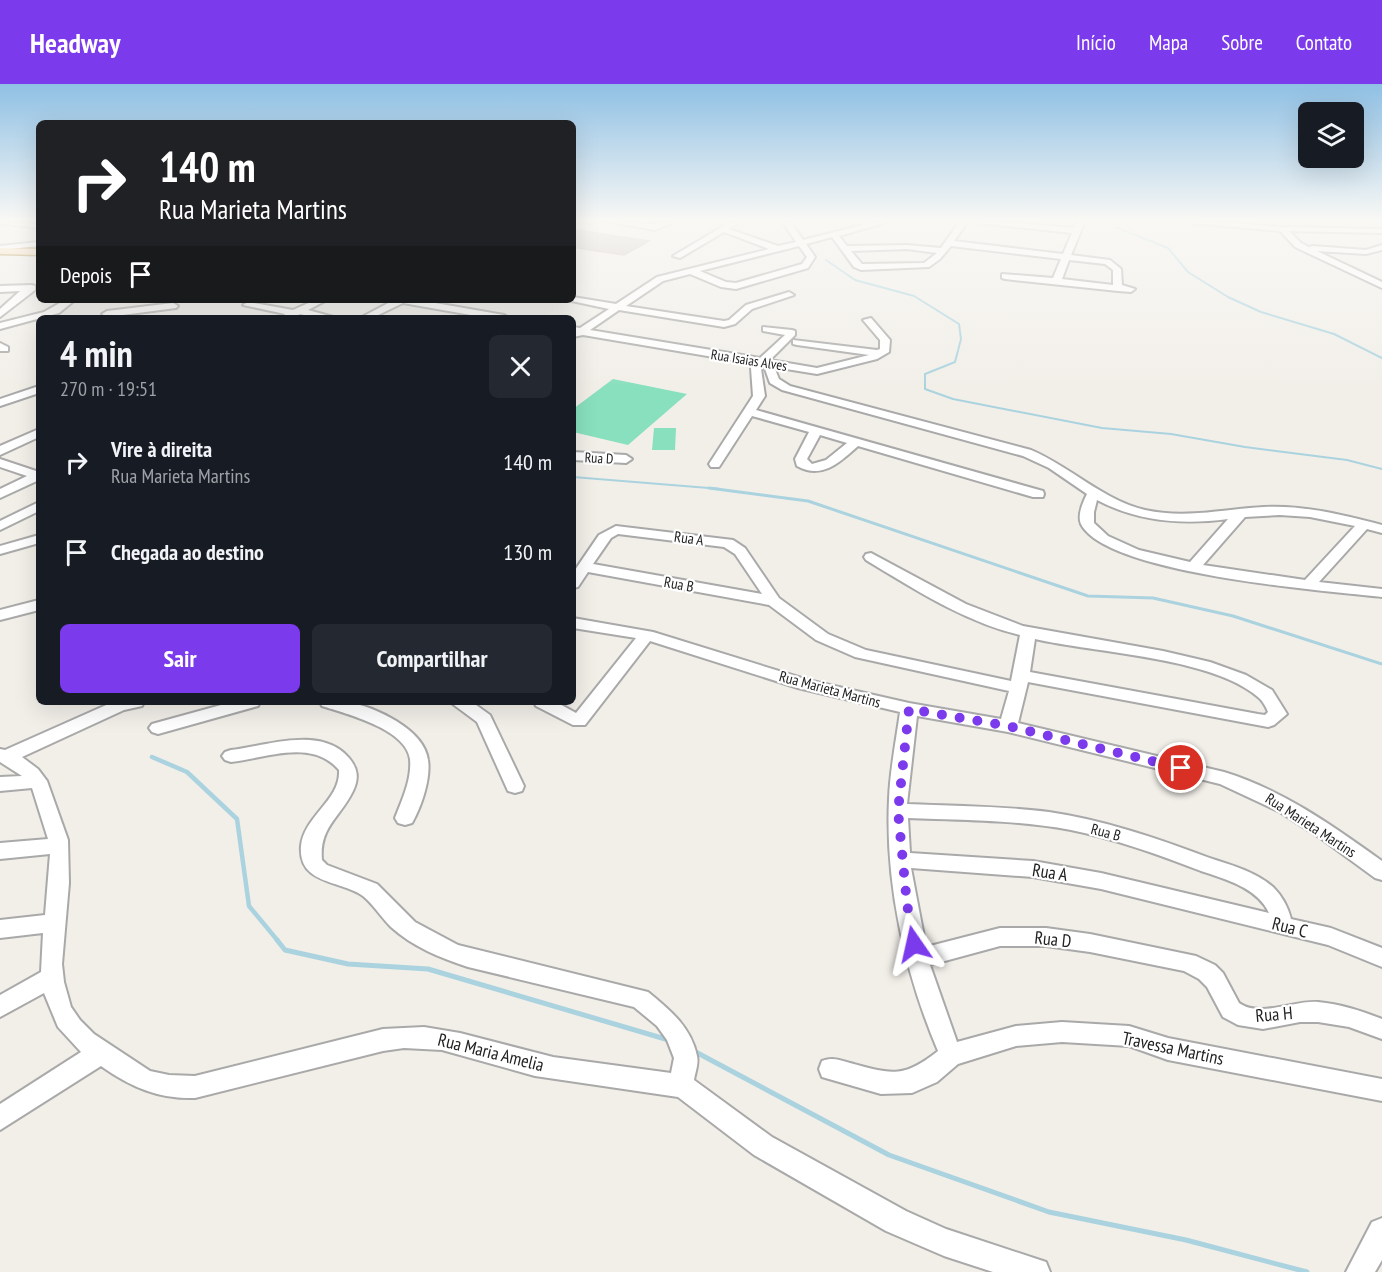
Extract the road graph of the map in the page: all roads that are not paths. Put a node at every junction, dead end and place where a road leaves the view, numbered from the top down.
1 (670, 276) edge
2 (704, 276) edge
3 (771, 276) edge
4 (1005, 276) edge
5 (1009, 276) edge
6 (1058, 276) edge
7 (1117, 276) edge
8 (1056, 282) junction
9 (34, 287) edge
10 (1008, 287) dead end
11 (1118, 288) junction
12 (0, 289) edge
13 (1131, 289) dead end
14 (789, 295) dead end
15 (576, 301) edge
16 (67, 303) edge
17 (173, 303) edge
18 (316, 303) edge
19 (396, 303) edge
20 (419, 303) edge
21 (248, 305) dead end
22 (615, 307) junction
23 (0, 314) edge
24 (107, 314) dead end
25 (292, 314) edge
26 (42, 315) edge
27 (371, 315) edge
28 (487, 315) edge
29 (36, 317) edge
30 (868, 320) dead end
31 (0, 326) edge
32 (766, 329) dead end
33 (576, 333) edge
34 (797, 342) dead end
35 (880, 354) junction
36 (764, 363) junction
37 (36, 390) edge
38 (0, 403) edge
39 (748, 411) junction
40 (816, 431) junction
41 (36, 434) edge
42 (856, 442) junction
43 (0, 451) edge
44 (576, 456) edge
45 (626, 459) dead end
46 (0, 464) edge
47 (715, 464) dead end
48 (36, 475) edge
49 (36, 477) edge
50 (1094, 493) junction
51 (0, 494) edge
52 (1038, 494) dead end
53 (36, 508) edge
54 (1241, 513) junction
55 (1365, 524) junction
56 (0, 526) edge
57 (1382, 529) edge
58 (36, 540) edge
59 (0, 549) edge
60 (871, 557) dead end
61 (585, 567) junction
62 (1193, 567) junction
63 (576, 580) edge
64 (1309, 584) junction
65 (1382, 593) edge
66 (774, 601) junction
67 (36, 606) edge
68 (0, 615) edge
69 (576, 624) edge
70 (1028, 633) junction
71 (647, 635) junction
72 (1018, 682) junction
73 (122, 705) edge
74 (241, 705) edge
75 (336, 705) edge
76 (464, 705) edge
77 (548, 705) edge
78 (909, 709) junction
79 (1008, 726) junction
80 (158, 728) dead end
81 (3, 756) edge
82 (231, 756) dead end
83 (39, 781) junction
84 (0, 784) edge
85 (515, 786) dead end
86 (898, 811) junction
87 (405, 818) dead end
88 (59, 846) junction
89 (0, 851) edge
90 (902, 860) junction
91 (1382, 872) edge
92 (1195, 904) joint
93 (55, 923) junction
94 (1282, 925) junction
95 (0, 929) edge
96 (919, 958) junction
97 (1382, 958) edge
98 (1188, 963) joint
99 (53, 976) junction
100 (0, 1006) edge
101 (1382, 1029) edge
102 (101, 1053) junction
103 (951, 1055) junction
104 (831, 1069) dead end
105 (681, 1086) junction
106 (1382, 1090) edge
107 (0, 1118) edge
108 (1382, 1232) edge
109 (1036, 1272) edge
110 (1360, 1272) edge

1 - 22 street
2 - 3 street
4 - 10 street
5 - 8 street
6 - 8 street
7 - 11 street
8 - 11 street
9 - 12 street
9 - 23 street
11 - 13 street
14 - 22 street
15 - 22 street
16 - 26 street
17 - 24 street
18 - 25 street
19 - 27 street
20 - 28 street
21 - 25 street
22 - 33 street
29 - 31 street
30 - 35 street
32 - 36 street
33 - 36 street, Rua Isaias Alves
34 - 35 street
35 - 36 street, Rua Isaias Alves
36 - 39 street
36 - 50 street
37 - 38 street
39 - 40 street
39 - 47 street
40 - 42 street
40 - 42 street
41 - 43 street
42 - 52 street
44 - 45 street, Rua D
46 - 48 street
49 - 51 street
50 - 54 street
50 - 62 street
53 - 56 street
54 - 55 street
54 - 62 street
55 - 57 street
55 - 64 street
58 - 59 street
60 - 70 street
61 - 63 street
61 - 66 street, Rua B
61 - 66 street, Rua A
62 - 64 street
64 - 65 street
66 - 72 street, Rua A
67 - 68 street
69 - 71 street, Rua Marieta Martins
70 - 72 street
70 - 72 street, Rua A
71 - 77 street
71 - 78 street, Rua Marieta Martins
72 - 79 street
73 - 81 street
74 - 80 street
75 - 87 street
76 - 85 street
78 - 79 street, Rua Marieta Martins
78 - 86 street
79 - 91 street, Rua Marieta Martins
81 - 83 street
82 - 105 street
83 - 84 street
83 - 88 street, Rua Maria Amelia
86 - 90 street
86 - 94 street, Rua B
88 - 89 street
88 - 93 street, Rua Maria Amelia
90 - 92 street, Rua A
90 - 96 street
92 - 94 street, Rua C
93 - 95 street
93 - 99 street, Rua Maria Amelia
94 - 97 street, Rua C
96 - 98 street, Rua D
96 - 103 street
98 - 101 street, Rua H
99 - 100 street
99 - 102 street, Rua Maria Amelia
102 - 105 street, Rua Maria Amelia
102 - 107 street
103 - 104 street, Travessa Martins
103 - 106 street, Travessa Martins
105 - 109 street, Rua Maria Amelia
108 - 110 street

